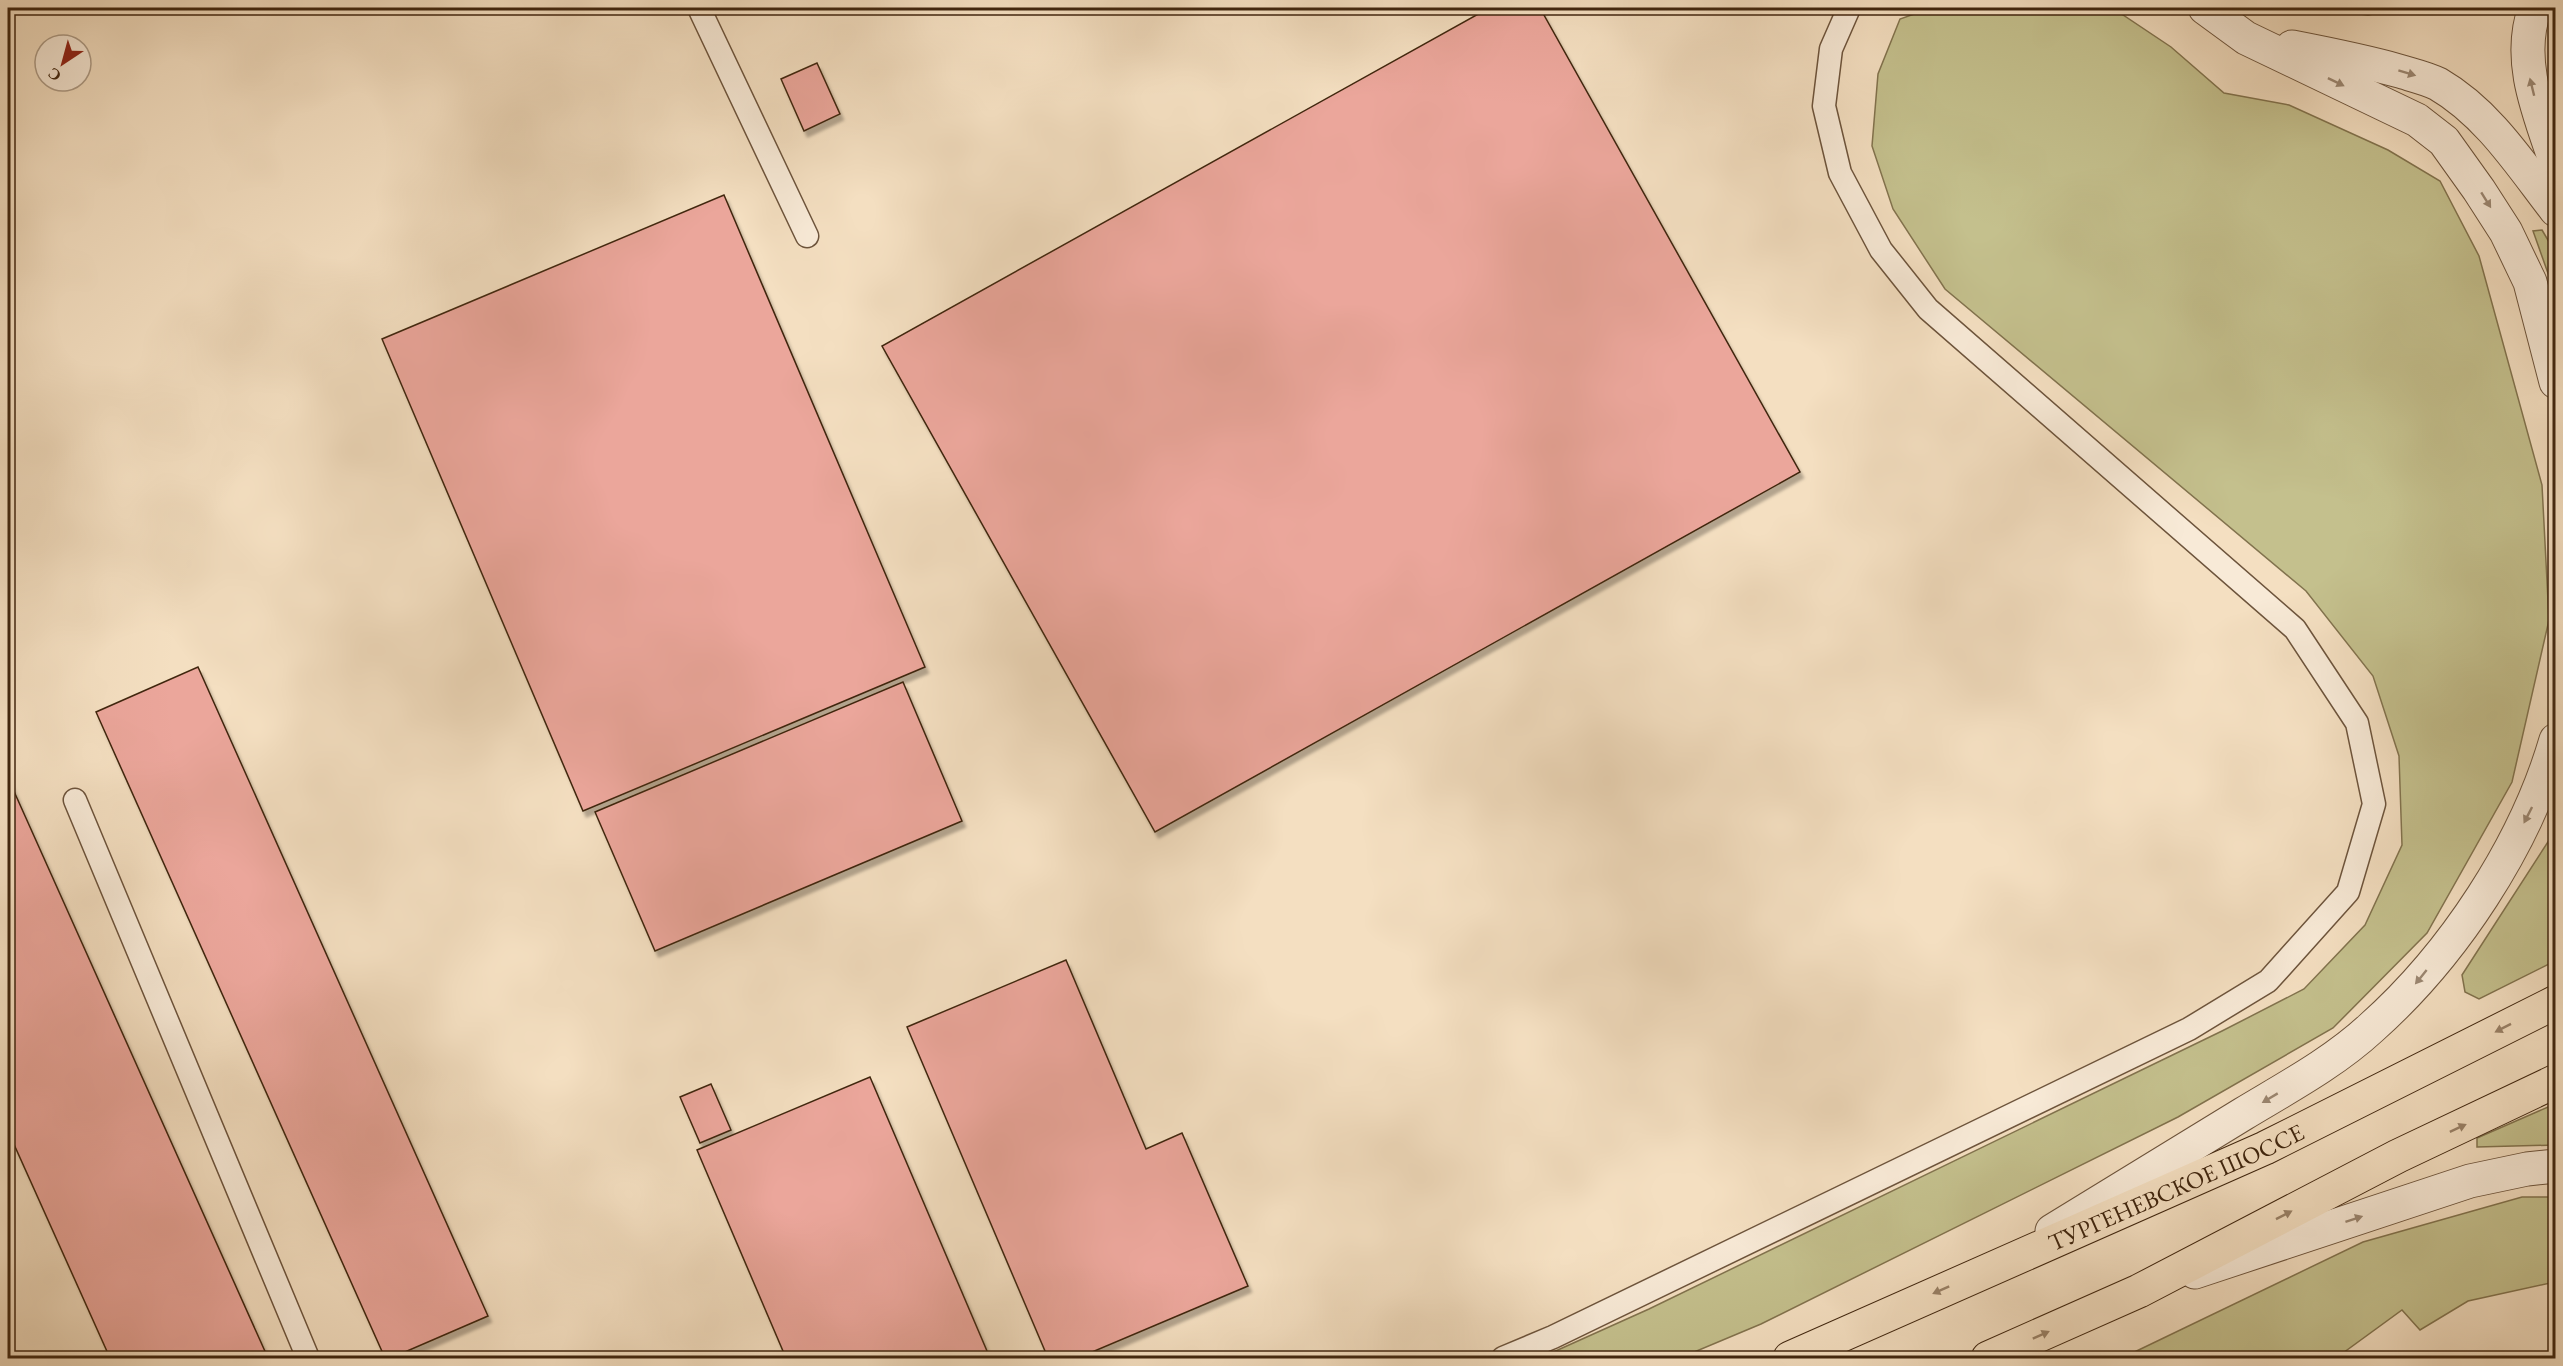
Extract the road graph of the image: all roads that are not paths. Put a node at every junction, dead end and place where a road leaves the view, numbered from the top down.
1 (699, 8) edge
2 (1849, 8) edge
3 (2205, 8) edge
4 (2535, 8) edge
5 (2246, 38) junction
6 (2556, 163) edge
7 (2556, 210) edge
8 (807, 236) dead end
9 (2556, 382) edge
10 (2556, 740) edge
11 (75, 800) dead end
12 (2556, 1002) edge
13 (2556, 1082) edge
14 (2556, 1166) edge
15 (1994, 1266) junction
16 (2139, 1291) junction
17 (308, 1359) edge
18 (1503, 1359) edge
19 (1790, 1359) edge
20 (1988, 1359) edge

1 - 8 lane
2 - 18 lane
3 - 5 street
6 -> 4 street
5 -> 7 street
5 -> 9 street
10 -> 15 street
11 - 17 lane
12 -> 15 highway, ТУРГЕНЕВСКОЕ ШОССЕ
16 -> 13 highway
16 -> 14 street
15 -> 19 highway, ТУРГЕНЕВСКОЕ ШОССЕ
20 -> 16 highway

